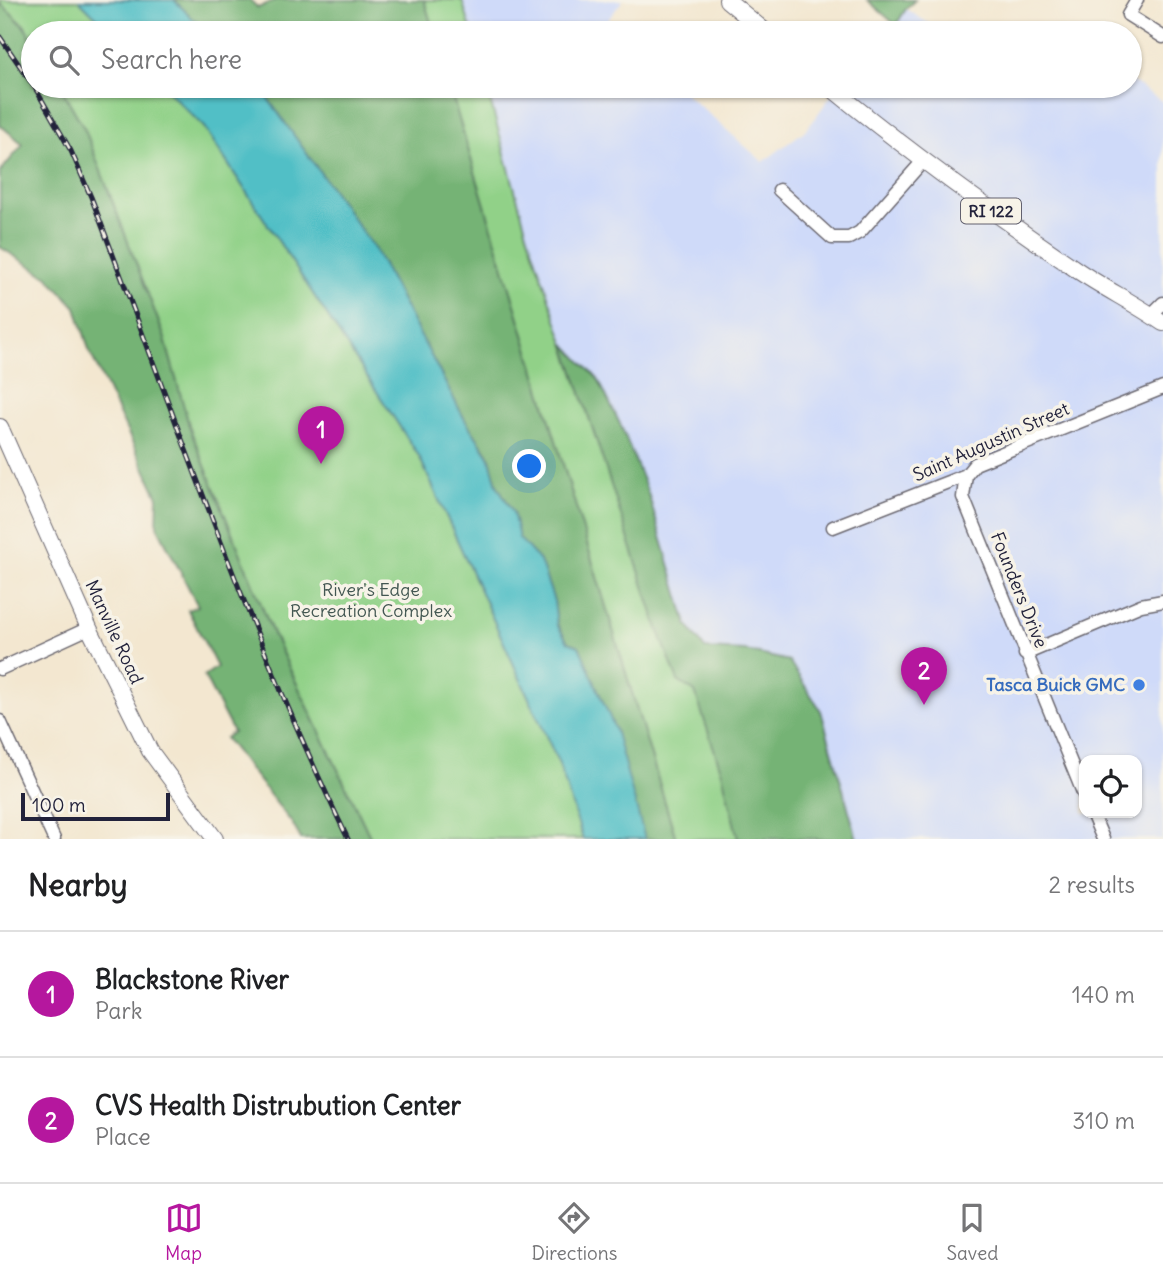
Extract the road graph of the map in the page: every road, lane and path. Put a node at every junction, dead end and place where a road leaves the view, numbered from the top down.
1 (727, 0) edge
2 (1137, 0) edge
3 (752, 21) edge
4 (1138, 21) edge
5 (1142, 24) edge
6 (1163, 37) edge
7 (844, 98) edge
8 (923, 161) junction
9 (779, 190) dead end
10 (1159, 314) edge
11 (1163, 388) edge
12 (0, 427) edge
13 (966, 475) junction
14 (833, 527) dead end
15 (1163, 601) edge
16 (89, 628) junction
17 (1025, 654) junction
18 (0, 669) edge
19 (0, 721) edge
20 (1079, 783) edge
21 (1094, 818) edge
22 (54, 839) edge
23 (215, 839) edge
24 (1103, 839) edge

1 - 3 main road
2 - 4 street
5 - 6 street
7 - 8 main road, RI 122
8 - 9 street
8 - 10 main road, RI 122
11 - 13 street, Saint Augustin Street
12 - 16 main road, Manville Road
13 - 14 street, Saint Augustin Street
13 - 17 street, Founders Drive
15 - 17 street
16 - 18 street
16 - 23 main road, Manville Road
17 - 20 street, Founders Drive
19 - 22 street
21 - 24 street

